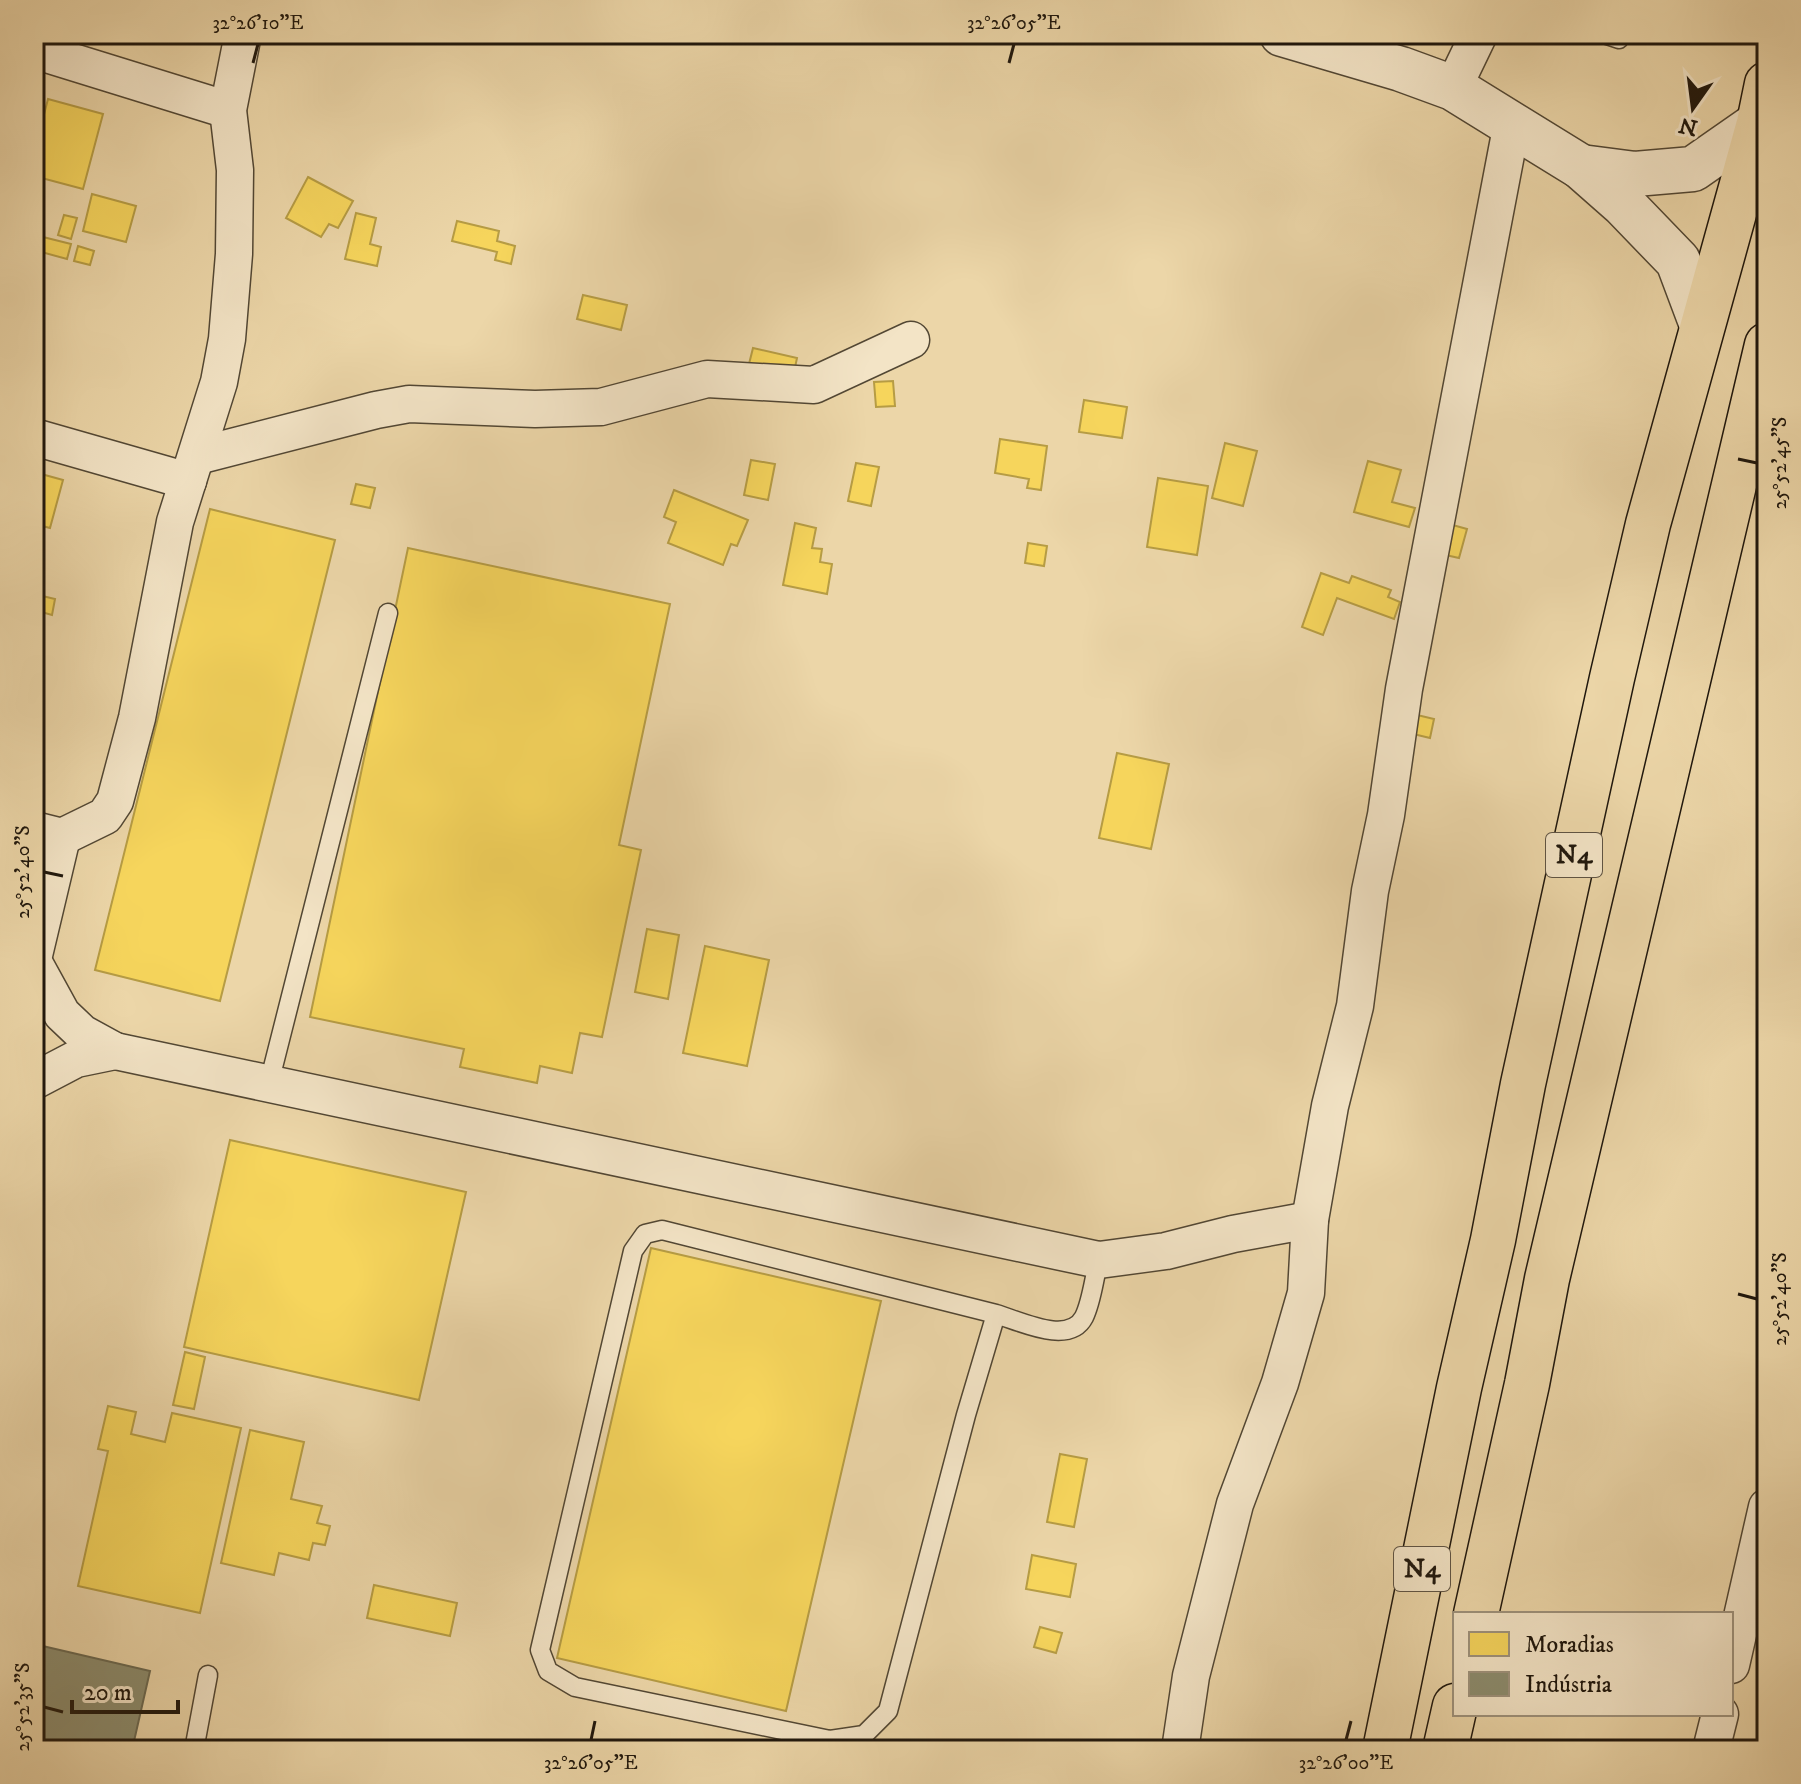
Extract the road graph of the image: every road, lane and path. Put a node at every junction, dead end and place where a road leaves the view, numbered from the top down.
1 (243, 34) edge
2 (1282, 34) edge
3 (1479, 34) edge
4 (1604, 34) edge
5 (1620, 34) edge
6 (34, 50) edge
7 (1453, 88) junction
8 (1763, 104) edge
9 (228, 110) junction
10 (1512, 123) junction
11 (1581, 167) junction
12 (1752, 201) edge
13 (1702, 325) junction
14 (911, 340) dead end
15 (1767, 345) edge
16 (34, 437) edge
17 (192, 468) junction
18 (388, 613) dead end
19 (48, 834) edge
20 (34, 955) edge
21 (34, 963) edge
22 (115, 1051) junction
23 (34, 1081) edge
24 (269, 1083) junction
25 (1310, 1220) junction
26 (1099, 1260) junction
27 (996, 1314) junction
28 (1767, 1507) edge
29 (1476, 1612) edge
30 (1733, 1656) edge
31 (208, 1675) dead end
32 (1453, 1715) edge
33 (1720, 1716) edge
34 (194, 1750) edge
35 (1180, 1750) edge
36 (1385, 1750) edge
37 (1445, 1750) edge
38 (1711, 1750) edge

1 - 9 street
2 - 7 street
3 - 7 street
4 - 5 lane
6 - 9 street
7 - 10 street
8 - 11 street
8 - 12 highway, N4
9 - 17 street
10 - 11 street
10 - 25 street
11 - 13 street
12 - 13 highway, N4
13 - 36 highway, N4
14 - 17 street
15 - 29 highway, N4
16 - 17 street
17 - 19 street
18 - 24 lane
19 - 20 street
21 - 22 street
22 - 23 street
22 - 24 street
24 - 26 street
25 - 26 street
25 - 35 street
26 - 27 lane
27 - 27 lane
28 - 30 street
31 - 34 lane
32 - 37 highway
33 - 38 street

